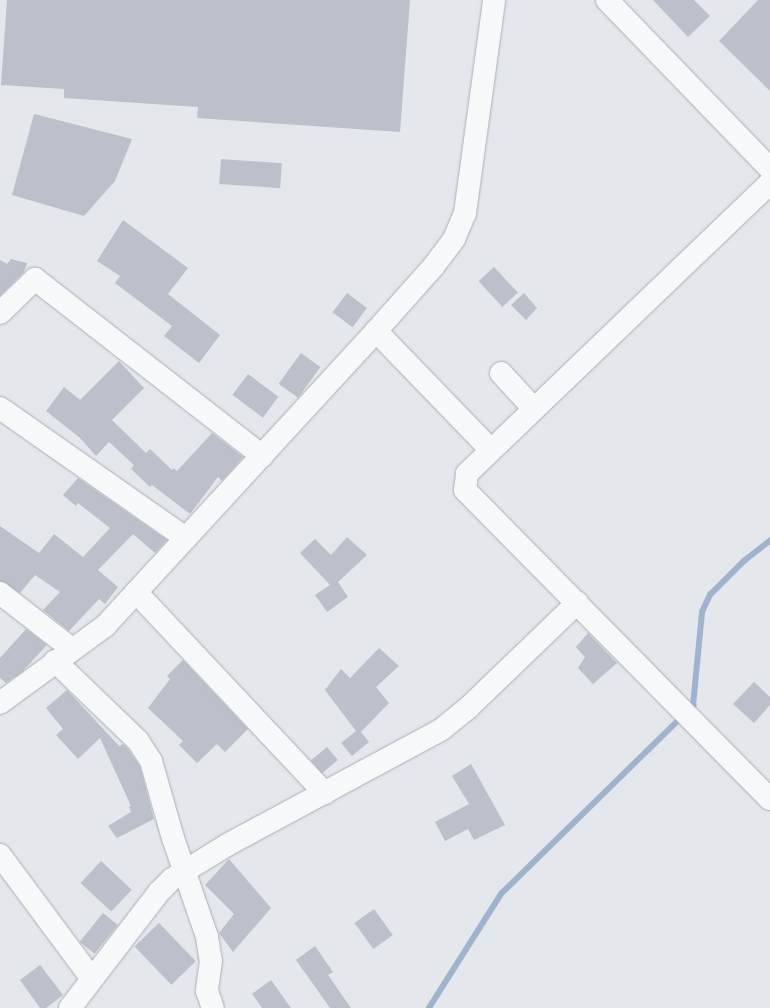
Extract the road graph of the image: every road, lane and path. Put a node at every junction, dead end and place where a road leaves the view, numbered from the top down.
1 (494, 0) edge
2 (607, 0) edge
3 (770, 169) edge
4 (770, 184) edge
5 (0, 313) edge
6 (376, 331) junction
7 (501, 373) dead end
8 (0, 408) edge
9 (534, 409) junction
10 (491, 450) junction
11 (262, 456) junction
12 (186, 538) junction
13 (136, 592) junction
14 (0, 593) edge
15 (577, 603) junction
16 (64, 655) junction
17 (0, 703) edge
18 (325, 793) junction
19 (770, 799) edge
20 (0, 855) edge
21 (185, 871) junction
22 (92, 979) junction
23 (70, 1008) edge
24 (213, 1008) edge

1 - 6 street
2 - 3 street
4 - 9 street
5 - 11 street
6 - 10 street
6 - 11 street
7 - 9 street
8 - 12 street
9 - 10 street
10 - 15 street
11 - 12 street
12 - 13 street
13 - 16 street
13 - 18 street
14 - 16 street
15 - 18 street
15 - 19 street
16 - 17 street
16 - 21 street
18 - 21 street
20 - 22 street
21 - 22 street
21 - 24 street
22 - 23 street

